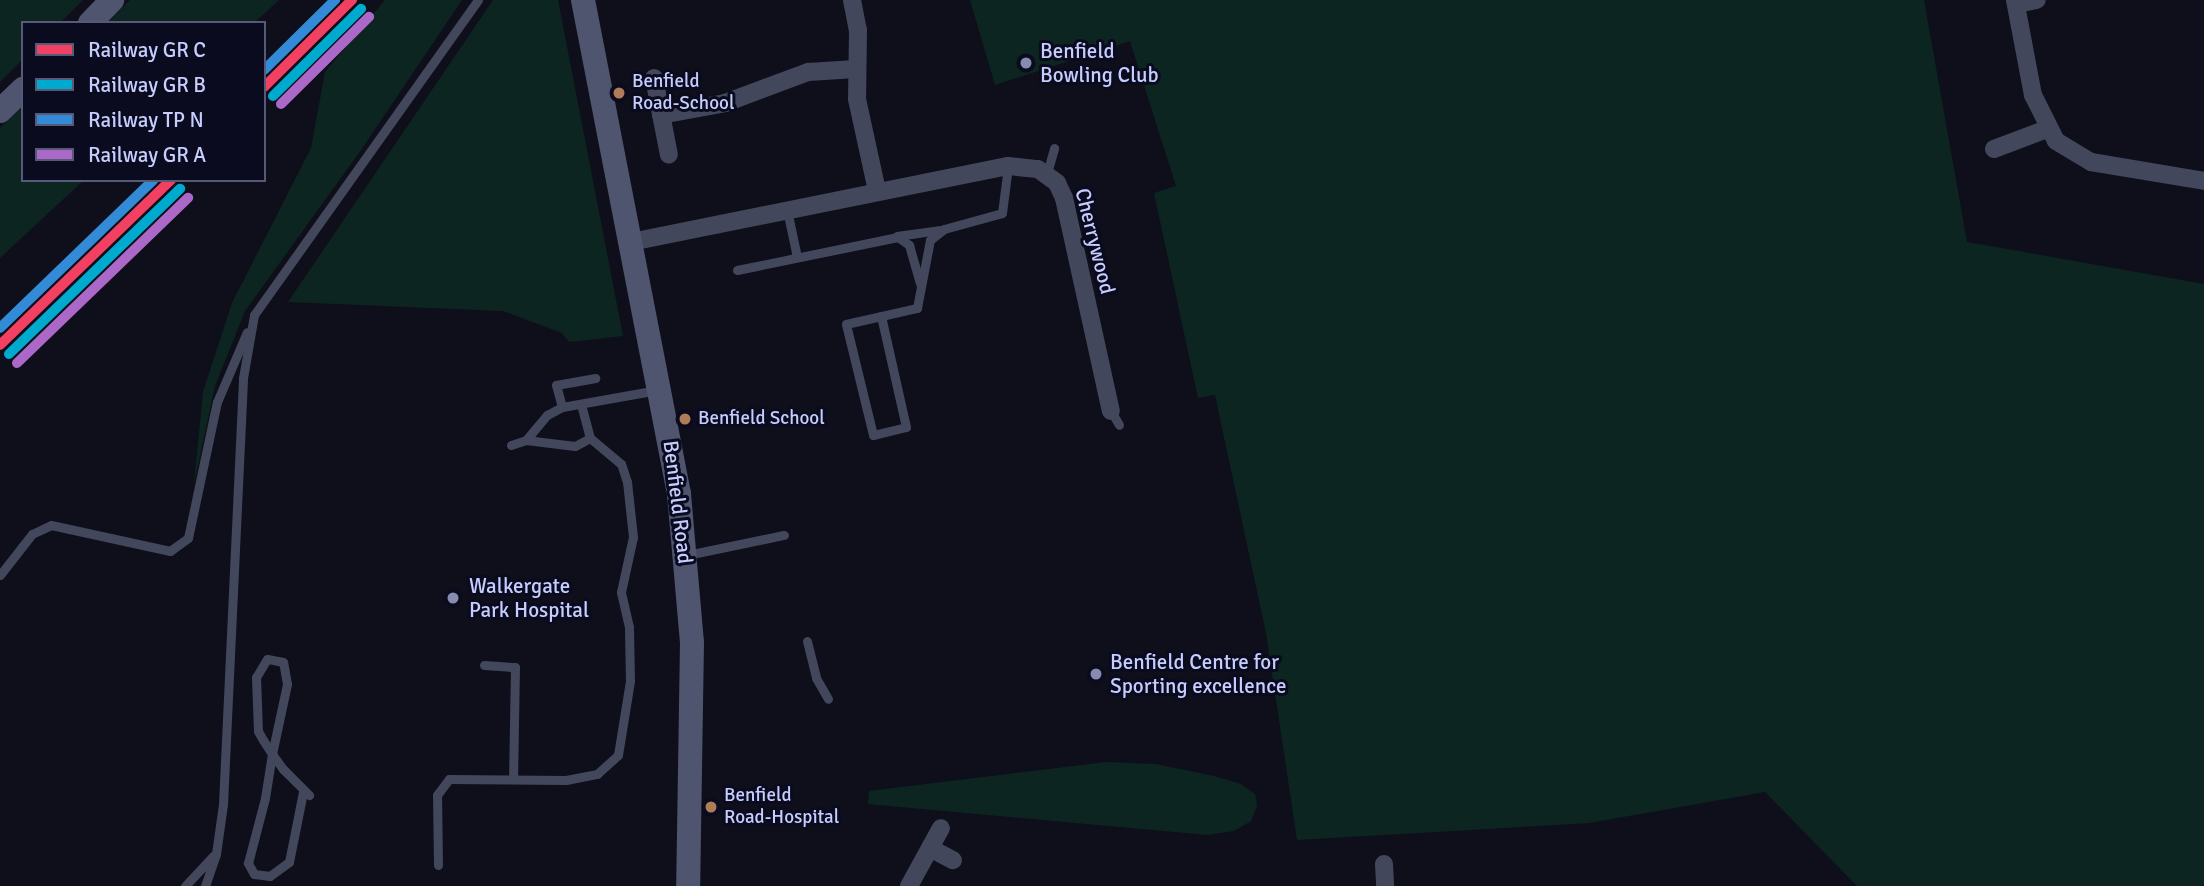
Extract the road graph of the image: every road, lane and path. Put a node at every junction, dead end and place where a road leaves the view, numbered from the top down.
1 (112, 0) edge
2 (478, 0) edge
3 (583, 0) edge
4 (852, 0) edge
5 (2037, 0) edge
6 (2016, 2) edge
7 (92, 21) edge
8 (856, 69) junction
9 (654, 78) dead end
10 (21, 91) edge
11 (0, 111) edge
12 (661, 115) junction
13 (2047, 129) junction
14 (1054, 148) dead end
15 (1994, 149) dead end
16 (669, 155) dead end
17 (1008, 166) junction
18 (1046, 173) junction
19 (2204, 181) edge
20 (877, 191) junction
21 (787, 210) junction
22 (944, 229) junction
23 (891, 237) junction
24 (631, 242) junction
25 (797, 257) junction
26 (737, 270) dead end
27 (921, 288) junction
28 (254, 315) junction
29 (881, 316) junction
30 (595, 378) dead end
31 (661, 389) junction
32 (581, 404) junction
33 (562, 407) junction
34 (1115, 418) dead end
35 (590, 438) junction
36 (526, 440) junction
37 (511, 445) dead end
38 (785, 535) dead end
39 (686, 556) junction
40 (0, 575) edge
41 (807, 641) dead end
42 (484, 665) dead end
43 (828, 699) dead end
44 (272, 754) junction
45 (513, 779) junction
46 (941, 828) dead end
47 (930, 848) junction
48 (216, 854) junction
49 (953, 860) dead end
50 (1384, 864) dead end
51 (438, 865) dead end
52 (185, 886) edge
53 (205, 886) edge
54 (688, 886) edge
55 (909, 886) edge
56 (1385, 886) edge

1 - 7 street
2 - 28 lane
3 - 24 street, Benfield Road
4 - 8 street
5 - 6 street
6 - 13 street
8 - 12 street
8 - 20 street
9 - 12 street
10 - 11 street
12 - 16 street
13 - 15 street
13 - 19 street
14 - 18 lane
17 - 18 street, Cherrywood
17 - 20 street, Cherrywood
17 - 22 lane
18 - 34 street, Cherrywood
20 - 21 street, Cherrywood
21 - 24 street, Cherrywood
21 - 25 lane
22 - 23 lane
22 - 27 lane
23 - 25 lane
23 - 27 lane
24 - 31 street, Benfield Road
25 - 26 lane
27 - 29 lane
28 - 40 lane
28 - 48 lane
29 - 29 lane
30 - 33 lane
31 - 32 lane
31 - 39 street, Benfield Road
32 - 33 lane
32 - 35 lane
33 - 36 lane
35 - 36 lane
35 - 45 lane
36 - 37 lane
38 - 39 lane
39 - 54 street, Benfield Road
41 - 43 lane
42 - 45 lane
44 - 44 lane
44 - 44 lane
45 - 51 lane
46 - 47 street
47 - 49 street
47 - 55 street
48 - 52 lane
48 - 53 lane
50 - 56 street

